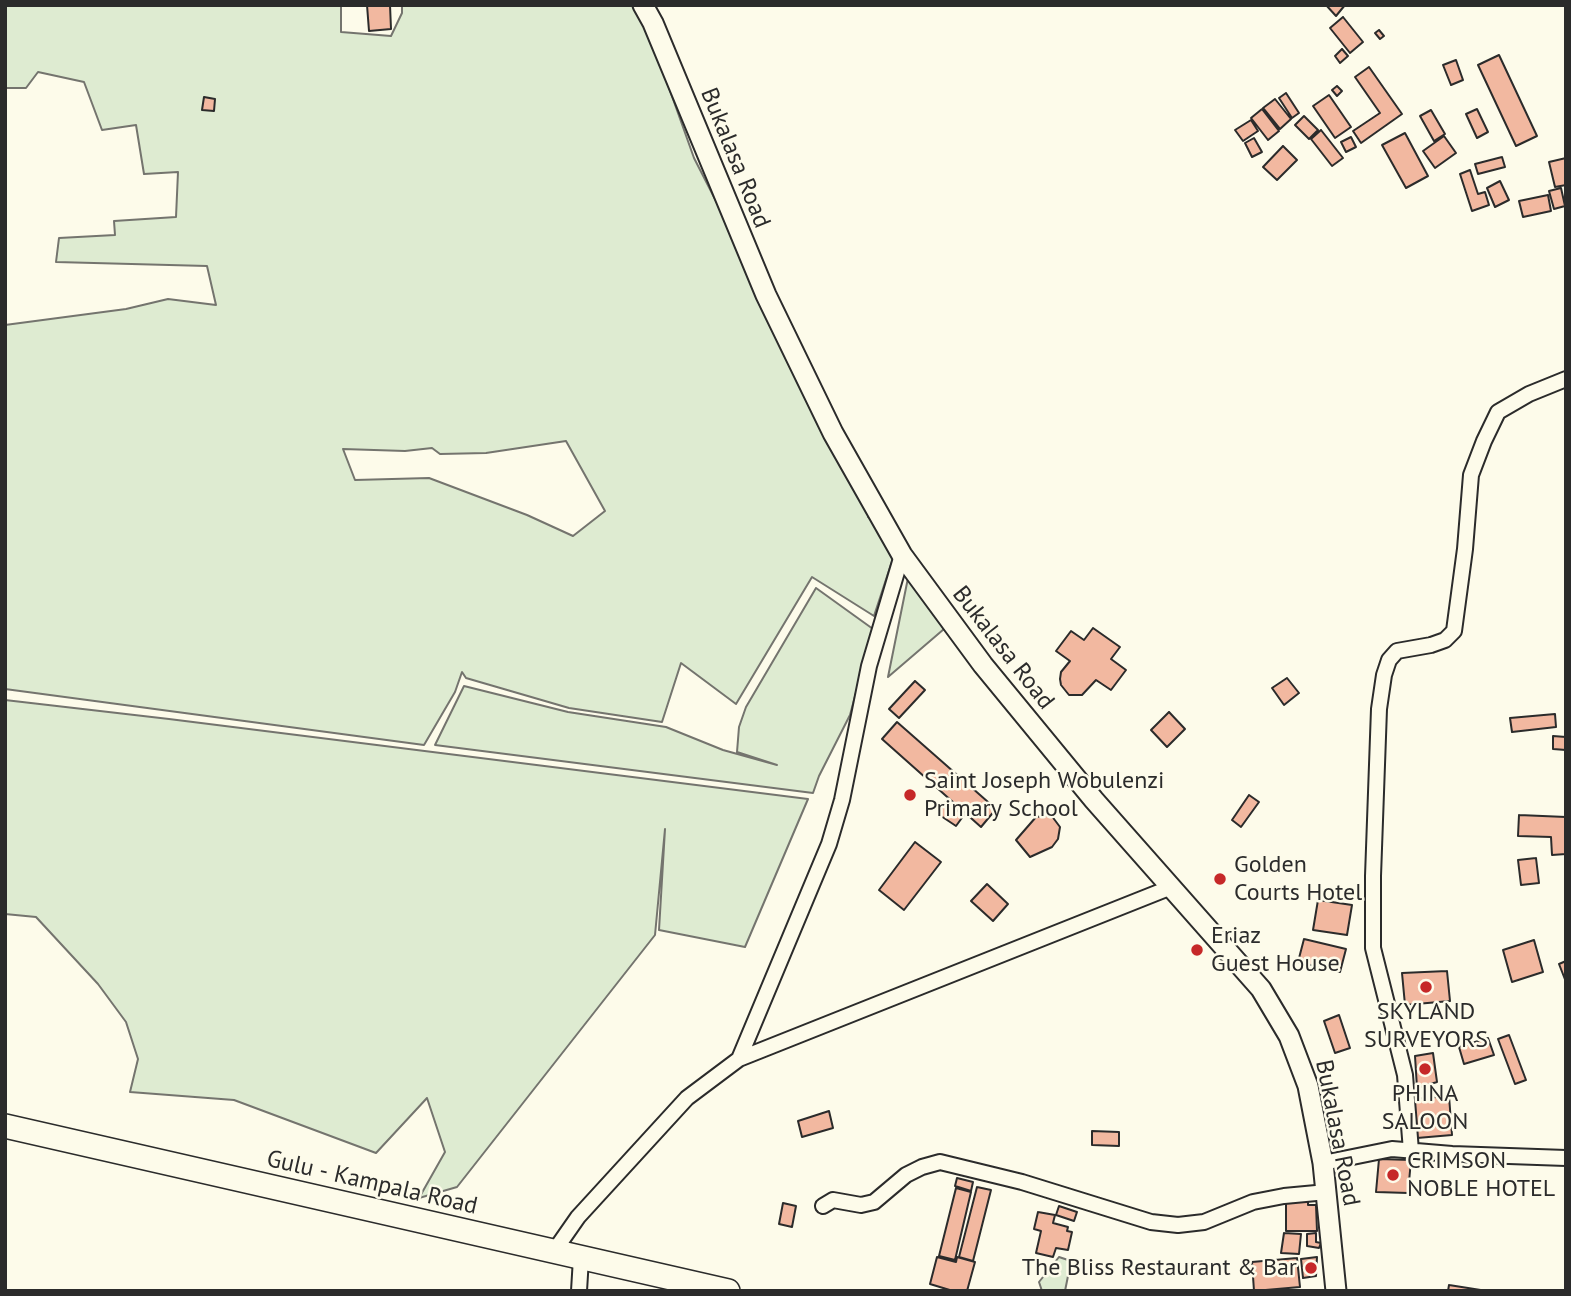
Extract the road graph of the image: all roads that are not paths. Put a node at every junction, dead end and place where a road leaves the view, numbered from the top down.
1 (643, 5) edge
2 (1566, 379) edge
3 (902, 555) junction
4 (1170, 888) junction
5 (738, 1059) junction
6 (5, 1126) edge
7 (1411, 1150) junction
8 (1566, 1158) edge
9 (1323, 1163) junction
10 (1327, 1192) junction
11 (823, 1206) dead end
12 (555, 1250) junction
13 (582, 1258) junction
14 (579, 1291) edge
15 (727, 1291) edge
16 (1336, 1291) edge

1 - 3 street, Bukalasa Road
2 - 7 street
3 - 4 street, Bukalasa Road
3 - 5 street
4 - 5 street
4 - 9 street, Bukalasa Road
5 - 12 street
6 - 12 main road, Gulu - Kampala Road
7 - 8 street
7 - 9 street
9 - 10 street, Bukalasa Road
10 - 11 street
10 - 16 street, Bukalasa Road
12 - 13 main road, Gulu - Kampala Road
13 - 14 street
13 - 15 main road, Gulu - Kampala Road

